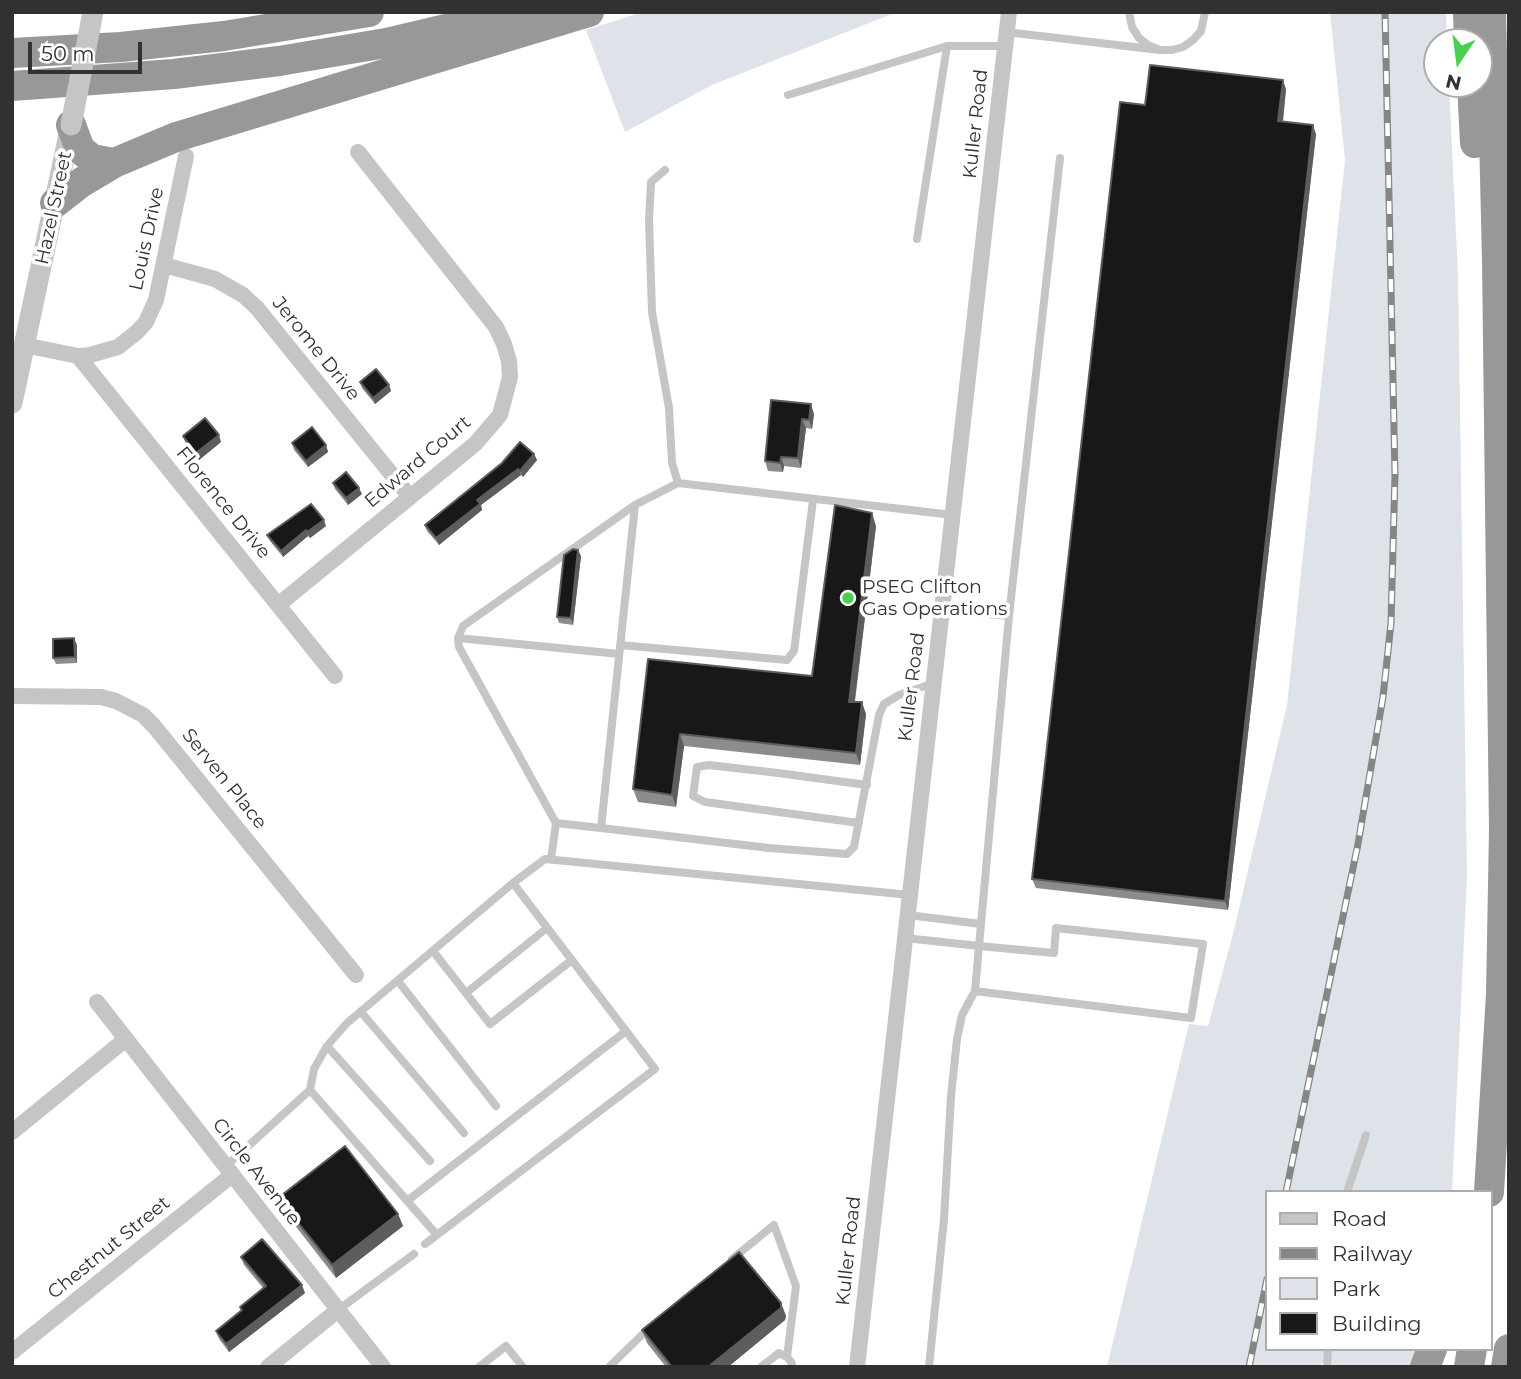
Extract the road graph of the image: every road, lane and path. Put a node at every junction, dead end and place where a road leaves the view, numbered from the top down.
1 (93, 12) edge
2 (369, 12) edge
3 (518, 12) edge
4 (589, 12) edge
5 (1009, 12) edge
6 (1129, 12) edge
7 (1491, 12) edge
8 (1205, 15) edge
9 (1006, 39) junction
10 (947, 46) junction
11 (1160, 50) junction
12 (12, 53) edge
13 (12, 86) edge
14 (788, 95) dead end
15 (1473, 98) edge
16 (71, 125) junction
17 (358, 152) dead end
18 (186, 156) dead end
19 (1060, 158) dead end
20 (114, 163) junction
21 (665, 170) dead end
22 (55, 203) junction
23 (917, 239) dead end
24 (164, 265) junction
25 (24, 345) junction
26 (78, 356) junction
27 (12, 403) edge
28 (678, 483) junction
29 (410, 497) junction
30 (813, 499) junction
31 (1499, 500) junction
32 (635, 505) junction
33 (953, 516) junction
34 (278, 605) junction
35 (942, 610) junction
36 (1009, 616) junction
37 (458, 638) junction
38 (620, 650) junction
39 (335, 676) dead end
40 (934, 683) junction
41 (12, 695) edge
42 (867, 785) junction
43 (556, 823) junction
44 (859, 823) junction
45 (601, 828) junction
46 (551, 859) junction
47 (513, 883) junction
48 (910, 895) junction
49 (908, 915) junction
50 (981, 923) junction
51 (547, 928) junction
52 (905, 938) junction
53 (979, 946) junction
54 (433, 951) junction
55 (572, 960) junction
56 (356, 975) dead end
57 (398, 981) junction
58 (975, 991) junction
59 (466, 993) junction
60 (97, 1002) dead end
61 (361, 1012) junction
62 (626, 1031) junction
63 (126, 1039) junction
64 (327, 1046) junction
65 (1497, 1075) junction
66 (310, 1090) junction
67 (496, 1106) dead end
68 (12, 1132) edge
69 (464, 1133) dead end
70 (1366, 1136) dead end
71 (430, 1161) dead end
72 (229, 1171) junction
73 (1348, 1190) edge
74 (1476, 1190) edge
75 (1489, 1190) edge
76 (407, 1201) junction
77 (437, 1235) junction
78 (425, 1244) dead end
79 (414, 1254) dead end
80 (721, 1269) edge
81 (338, 1310) junction
82 (657, 1321) edge
83 (1509, 1349) edge
84 (12, 1352) edge
85 (787, 1357) junction
86 (268, 1367) edge
87 (383, 1367) edge
88 (480, 1367) edge
89 (523, 1367) edge
90 (609, 1367) edge
91 (761, 1367) edge
92 (791, 1367) edge
93 (857, 1367) edge
94 (929, 1367) edge
95 (1506, 1367) edge

1 - 16 street, Hazel Street, bridge
2 - 12 highway
3 - 13 highway
4 - 20 highway
5 - 9 street, Kuller Road
6 - 11 lane
7 - 31 highway
8 - 11 lane
9 - 10 lane
9 - 11 lane
9 - 33 street, Kuller Road
10 - 14 lane
10 - 23 lane
15 - 31 highway
16 - 20 highway
16 - 22 street, Hazel Street
17 - 29 street, Edward Court
18 - 24 street, Louis Drive
19 - 36 lane
20 - 22 highway
21 - 28 lane
22 - 25 street, Hazel Street
24 - 26 street, Louis Drive
24 - 29 street, Jerome Drive
25 - 26 street, Louis Drive
25 - 27 street, Hazel Street
26 - 34 street, Florence Drive
28 - 30 lane
28 - 32 lane
29 - 34 street, Edward Court
30 - 33 lane
30 - 38 lane
31 - 65 highway
32 - 37 lane
32 - 38 lane
33 - 35 street, Kuller Road
34 - 39 street, Florence Drive
35 - 36 lane
35 - 40 street, Kuller Road
36 - 50 lane
37 - 38 lane
37 - 43 lane
38 - 45 lane
40 - 42 lane
40 - 48 street, Kuller Road
41 - 56 street, Serven Place
42 - 44 lane
42 - 44 lane
43 - 45 lane
43 - 46 lane
44 - 45 lane
46 - 47 lane
46 - 48 lane
47 - 51 lane
47 - 54 lane
48 - 49 street, Kuller Road
49 - 50 lane
49 - 52 street, Kuller Road
50 - 53 lane
51 - 55 lane
51 - 59 lane
52 - 53 lane
52 - 93 street, Kuller Road
53 - 58 lane
53 - 58 lane
54 - 57 lane
54 - 59 lane
55 - 59 lane
55 - 62 lane
57 - 61 lane
57 - 67 lane
58 - 94 lane
60 - 63 street, Circle Avenue
61 - 64 lane
61 - 69 lane
62 - 76 lane
62 - 77 lane
63 - 68 street
63 - 72 street, Circle Avenue
64 - 66 lane
64 - 71 lane
65 - 74 highway
65 - 75 highway
66 - 72 lane
66 - 76 lane
70 - 73 lane
72 - 81 street, Circle Avenue
72 - 84 street, Chestnut Street
76 - 77 lane
77 - 78 lane
79 - 81 lane
80 - 85 lane
81 - 86 street
81 - 87 street, Circle Avenue
82 - 90 lane
83 - 95 highway
85 - 91 lane
85 - 92 lane
88 - 89 lane

